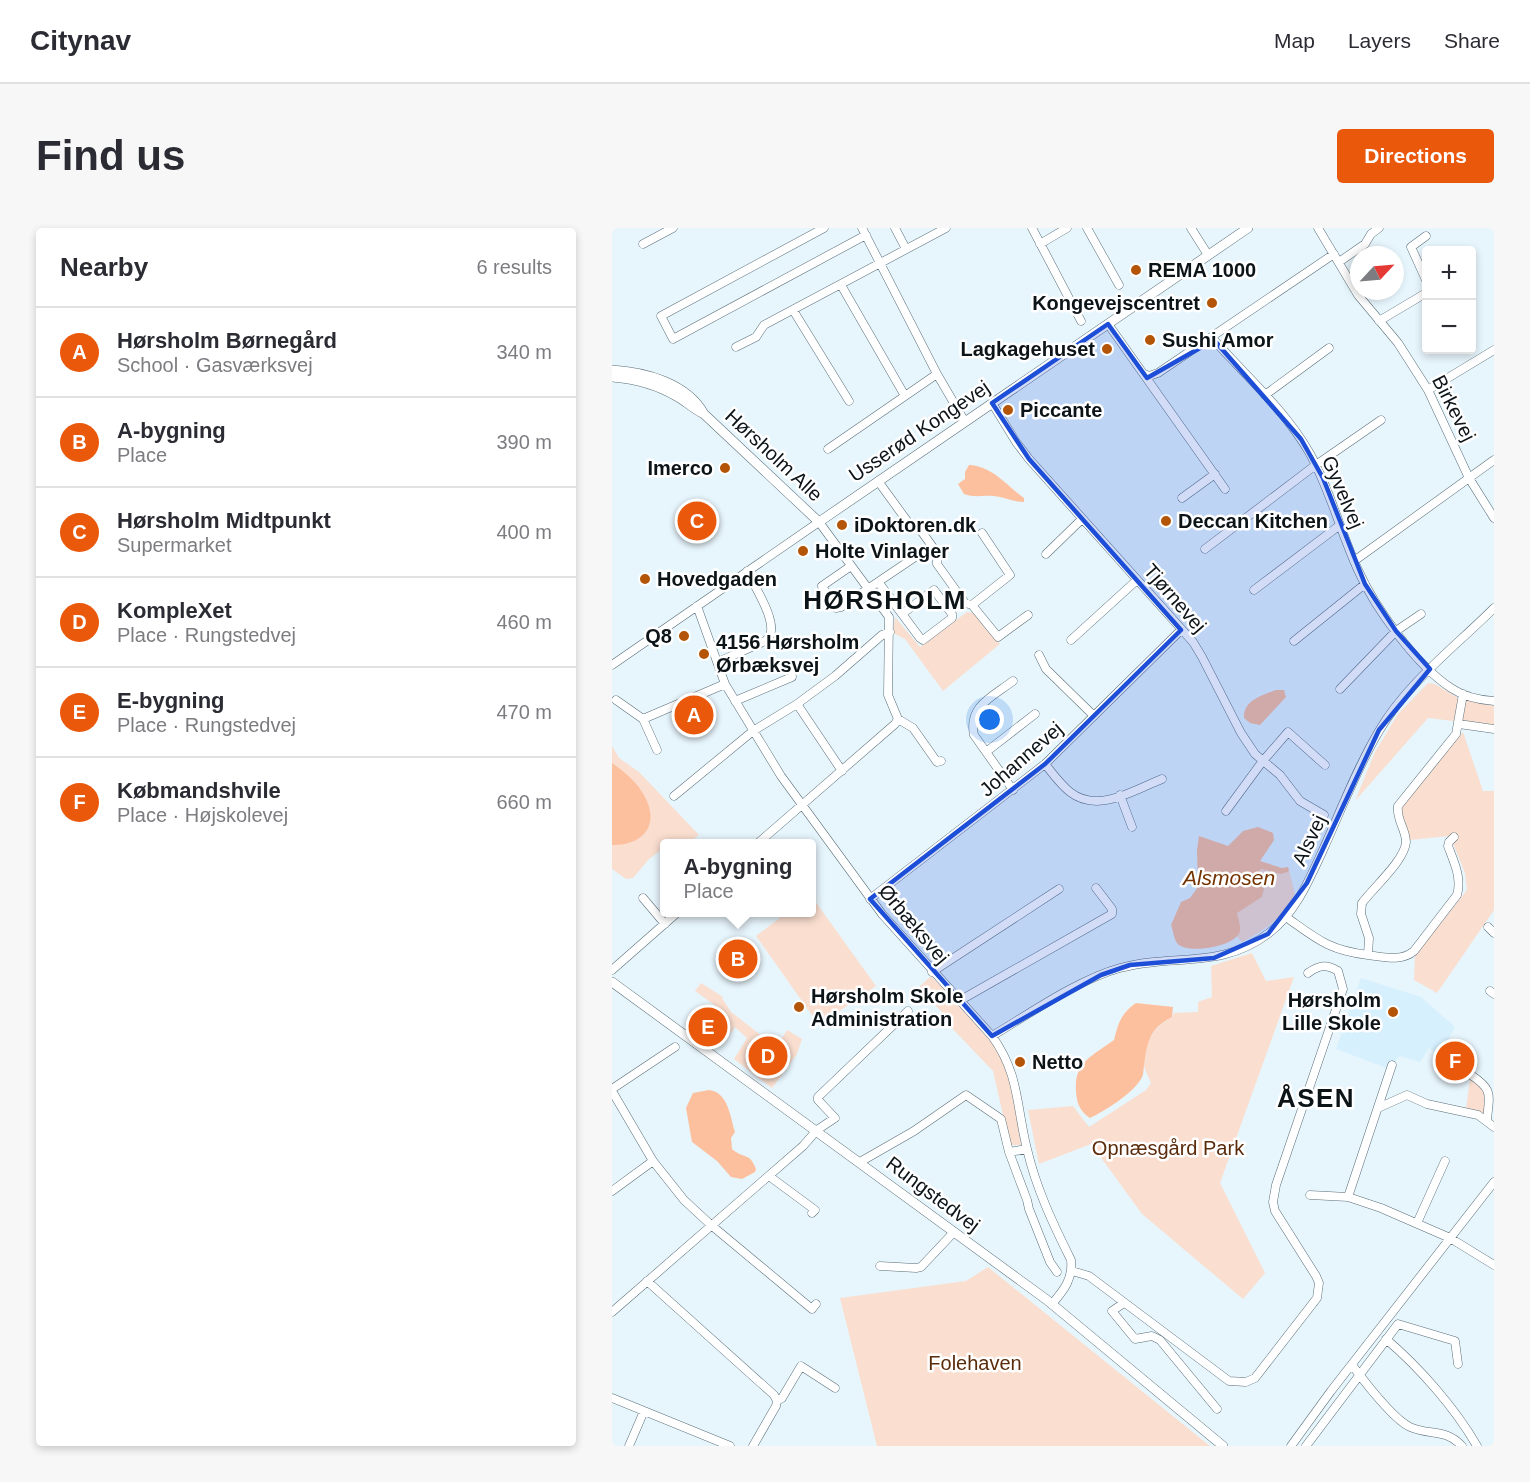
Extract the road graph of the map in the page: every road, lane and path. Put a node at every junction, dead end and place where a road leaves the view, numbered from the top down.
1 (673, 228) edge
2 (825, 228) edge
3 (895, 228) edge
4 (946, 228) edge
5 (1044, 228) edge
6 (1067, 228) edge
7 (1087, 228) edge
8 (1191, 228) edge
9 (1248, 228) edge
10 (1318, 228) edge
11 (1379, 228) edge
12 (1034, 231) edge
13 (864, 232) edge
14 (1426, 236) dead end
15 (643, 244) dead end
16 (1040, 244) junction
17 (906, 249) junction
18 (1334, 254) junction
19 (1208, 255) junction
20 (1339, 262) junction
21 (880, 263) junction
22 (1422, 271) edge
23 (841, 285) junction
24 (1119, 285) dead end
25 (1422, 294) edge
26 (793, 310) junction
27 (1081, 321) dead end
28 (1379, 321) junction
29 (1108, 324) junction
30 (1210, 338) junction
31 (742, 347) dead end
32 (1329, 348) dead end
33 (1494, 350) edge
34 (612, 370) edge
35 (937, 374) junction
36 (1144, 374) junction
37 (612, 376) edge
38 (1428, 390) junction
39 (1265, 395) junction
40 (905, 396) junction
41 (849, 401) dead end
42 (992, 403) junction
43 (704, 414) junction
44 (1381, 420) dead end
45 (965, 422) junction
46 (828, 449) dead end
47 (1494, 460) edge
48 (1316, 466) junction
49 (1215, 474) junction
50 (1469, 478) junction
51 (878, 481) junction
52 (1225, 489) dead end
53 (1182, 498) dead end
54 (1494, 518) edge
55 (1083, 519) junction
56 (819, 522) junction
57 (1340, 525) junction
58 (982, 533) dead end
59 (1205, 549) dead end
60 (1046, 554) dead end
61 (918, 555) dead end
62 (1354, 561) junction
63 (851, 566) junction
64 (747, 571) junction
65 (1137, 580) junction
66 (879, 583) junction
67 (1365, 584) junction
68 (869, 590) junction
69 (1254, 590) dead end
70 (972, 604) junction
71 (697, 606) junction
72 (1494, 608) edge
73 (902, 614) junction
74 (1421, 614) dead end
75 (1028, 615) dead end
76 (1181, 630) junction
77 (1396, 631) junction
78 (890, 632) junction
79 (1071, 640) dead end
80 (1294, 641) dead end
81 (1040, 655) dead end
82 (717, 662) junction
83 (612, 665) edge
84 (1430, 669) junction
85 (791, 670) dead end
86 (1012, 681) dead end
87 (725, 684) junction
88 (1340, 689) dead end
89 (1463, 694) junction
90 (616, 700) dead end
91 (735, 701) junction
92 (1494, 701) edge
93 (797, 704) junction
94 (1035, 714) dead end
95 (1094, 716) junction
96 (643, 719) junction
97 (898, 719) junction
98 (1459, 724) junction
99 (1494, 729) edge
100 (753, 731) junction
101 (657, 750) dead end
102 (986, 752) junction
103 (941, 760) dead end
104 (1262, 762) junction
105 (1045, 764) junction
106 (1325, 765) dead end
107 (842, 771) junction
108 (1162, 779) dead end
109 (1013, 790) junction
110 (674, 795) dead end
111 (1120, 795) junction
112 (801, 804) junction
113 (1226, 811) dead end
114 (1324, 815) dead end
115 (1132, 827) dead end
116 (1454, 837) dead end
117 (762, 839) edge
118 (1096, 888) dead end
119 (1059, 889) dead end
120 (643, 898) dead end
121 (870, 898) junction
122 (673, 917) edge
123 (1286, 917) junction
124 (665, 924) junction
125 (1368, 955) junction
126 (612, 970) edge
127 (932, 972) junction
128 (1308, 973) dead end
129 (612, 982) edge
130 (959, 1001) junction
131 (908, 1011) dead end
132 (992, 1036) junction
133 (675, 1047) dead end
134 (1392, 1065) dead end
135 (1471, 1075) dead end
136 (612, 1090) edge
137 (1378, 1108) junction
138 (1487, 1120) junction
139 (1494, 1127) edge
140 (817, 1130) junction
141 (1027, 1149) junction
142 (1009, 1152) junction
143 (653, 1161) junction
144 (1445, 1161) dead end
145 (860, 1162) junction
146 (769, 1176) junction
147 (1494, 1182) edge
148 (612, 1191) edge
149 (1487, 1191) junction
150 (1310, 1195) dead end
151 (1348, 1197) junction
152 (1494, 1198) edge
153 (812, 1213) dead end
154 (1417, 1223) junction
155 (711, 1226) junction
156 (954, 1232) junction
157 (1450, 1238) junction
158 (1494, 1265) edge
159 (880, 1266) dead end
160 (1072, 1270) junction
161 (1057, 1272) dead end
162 (647, 1281) junction
163 (1125, 1303) junction
164 (816, 1304) dead end
165 (1052, 1304) junction
166 (1145, 1305) dead end
167 (612, 1312) edge
168 (1138, 1313) junction
169 (1386, 1339) junction
170 (1458, 1364) dead end
171 (1352, 1365) junction
172 (1359, 1374) junction
173 (836, 1388) dead end
174 (612, 1398) edge
175 (777, 1401) junction
176 (1217, 1409) dead end
177 (644, 1411) junction
178 (755, 1443) edge
179 (629, 1446) edge
180 (730, 1446) edge
181 (1223, 1446) edge
182 (1291, 1446) edge
183 (1306, 1446) edge
184 (1462, 1446) edge
185 (1477, 1446) edge

1 - 15 street
2 - 13 street
3 - 17 street
4 - 17 street
5 - 12 street
6 - 16 street
7 - 24 street
8 - 19 street
9 - 19 main road, Usserød Kongevej
10 - 18 street, Birkevej
11 - 20 street
12 - 16 street
13 - 21 street
14 - 22 street
16 - 27 street
17 - 21 street
18 - 20 street, Birkevej
18 - 30 street
19 - 29 main road, Usserød Kongevej
20 - 28 street, Birkevej
21 - 23 street
21 - 35 street
23 - 26 street
23 - 40 street
25 - 28 street
26 - 31 street
26 - 41 street
28 - 38 street, Birkevej
29 - 36 street
29 - 42 main road, Usserød Kongevej
30 - 36 street
30 - 39 street, Gyvelvej
32 - 39 street
33 - 38 street
34 - 43 main road, Hørsholm Alle
35 - 40 street
35 - 45 street
36 - 49 street
37 - 43 main road, Hørsholm Alle
38 - 50 street, Birkevej
39 - 48 street, Gyvelvej
40 - 46 street
42 - 45 main road, Usserød Kongevej
42 - 55 street, Tjørnevej
43 - 56 main road, Hørsholm Alle
44 - 48 street
45 - 51 main road, Usserød Kongevej
47 - 50 street
48 - 57 street, Gyvelvej
48 - 59 street
49 - 52 street
49 - 53 street
50 - 54 street, Birkevej
50 - 62 street
51 - 56 main road, Usserød Kongevej
51 - 70 street
55 - 60 street
55 - 65 street, Tjørnevej
56 - 63 street
56 - 64 street, Usserød Kongevej
57 - 62 street, Gyvelvej
57 - 69 street
58 - 70 street
61 - 66 street
62 - 67 street, Gyvelvej
63 - 68 street
63 - 68 street
64 - 71 street, Usserød Kongevej
64 - 82 street
65 - 76 street, Tjørnevej
65 - 79 street
66 - 68 street
66 - 73 street
67 - 77 street, Gyvelvej
67 - 80 street
68 - 78 street
70 - 75 street
71 - 82 street, Ørbæksvej
71 - 83 street, Usserød Kongevej
72 - 84 street, Alsvej
73 - 73 street
74 - 77 street
76 - 95 street, Johannevej
76 - 104 street, Tjørnevej
77 - 84 street, Gyvelvej
77 - 88 street
78 - 93 street
78 - 97 street
81 - 95 street
82 - 87 street, Ørbæksvej
84 - 89 street, Gyvelvej
84 - 123 street, Alsvej
85 - 91 street
86 - 102 street
87 - 91 street, Ørbæksvej
87 - 96 street
89 - 92 street
89 - 98 street
90 - 96 street
91 - 100 street, Ørbæksvej
93 - 100 street
93 - 107 street
94 - 102 street
95 - 105 street, Johannevej
96 - 101 street
97 - 103 street
97 - 107 street
98 - 99 street
98 - 125 street
100 - 110 street
100 - 112 street, Ørbæksvej
102 - 109 street
104 - 106 street
104 - 113 street
104 - 114 street, Tjørnevej
105 - 109 street, Johannevej
105 - 111 street
107 - 112 street
108 - 111 street
109 - 121 street, Johannevej
111 - 115 street
112 - 117 street
112 - 121 street, Ørbæksvej
116 - 125 street
118 - 130 street
119 - 127 street
120 - 124 street
121 - 127 street, Ørbæksvej
122 - 124 street
123 - 125 street
123 - 132 street, Alsvej
124 - 126 street
127 - 130 street, Ørbæksvej
128 - 168 street
129 - 140 main road, Rungstedvej
130 - 132 street, Ørbæksvej
131 - 140 street
132 - 141 street, Ørbæksvej
133 - 136 street
134 - 137 street
135 - 138 street
136 - 143 street
137 - 138 street
137 - 151 street
138 - 139 street
140 - 145 main road, Rungstedvej
140 - 146 street
141 - 142 street
141 - 160 street, Ørbæksvej
142 - 145 street
142 - 161 street
143 - 148 street
143 - 155 street
144 - 154 street
145 - 156 main road, Rungstedvej
146 - 153 street
146 - 155 street
147 - 149 street
149 - 152 street
149 - 157 street
150 - 151 street
151 - 154 street
154 - 157 street
155 - 162 street
155 - 164 street
156 - 159 street
156 - 165 main road, Rungstedvej
157 - 158 street
157 - 171 street
160 - 163 street
160 - 165 street
162 - 167 street
162 - 175 street
163 - 168 street
163 - 176 street
165 - 181 main road, Rungstedvej
166 - 168 street
169 - 170 street
169 - 172 street
169 - 185 street
171 - 172 street
171 - 182 street
172 - 183 street
172 - 184 street
173 - 175 street
174 - 177 street
175 - 178 street
177 - 179 street
177 - 180 street

